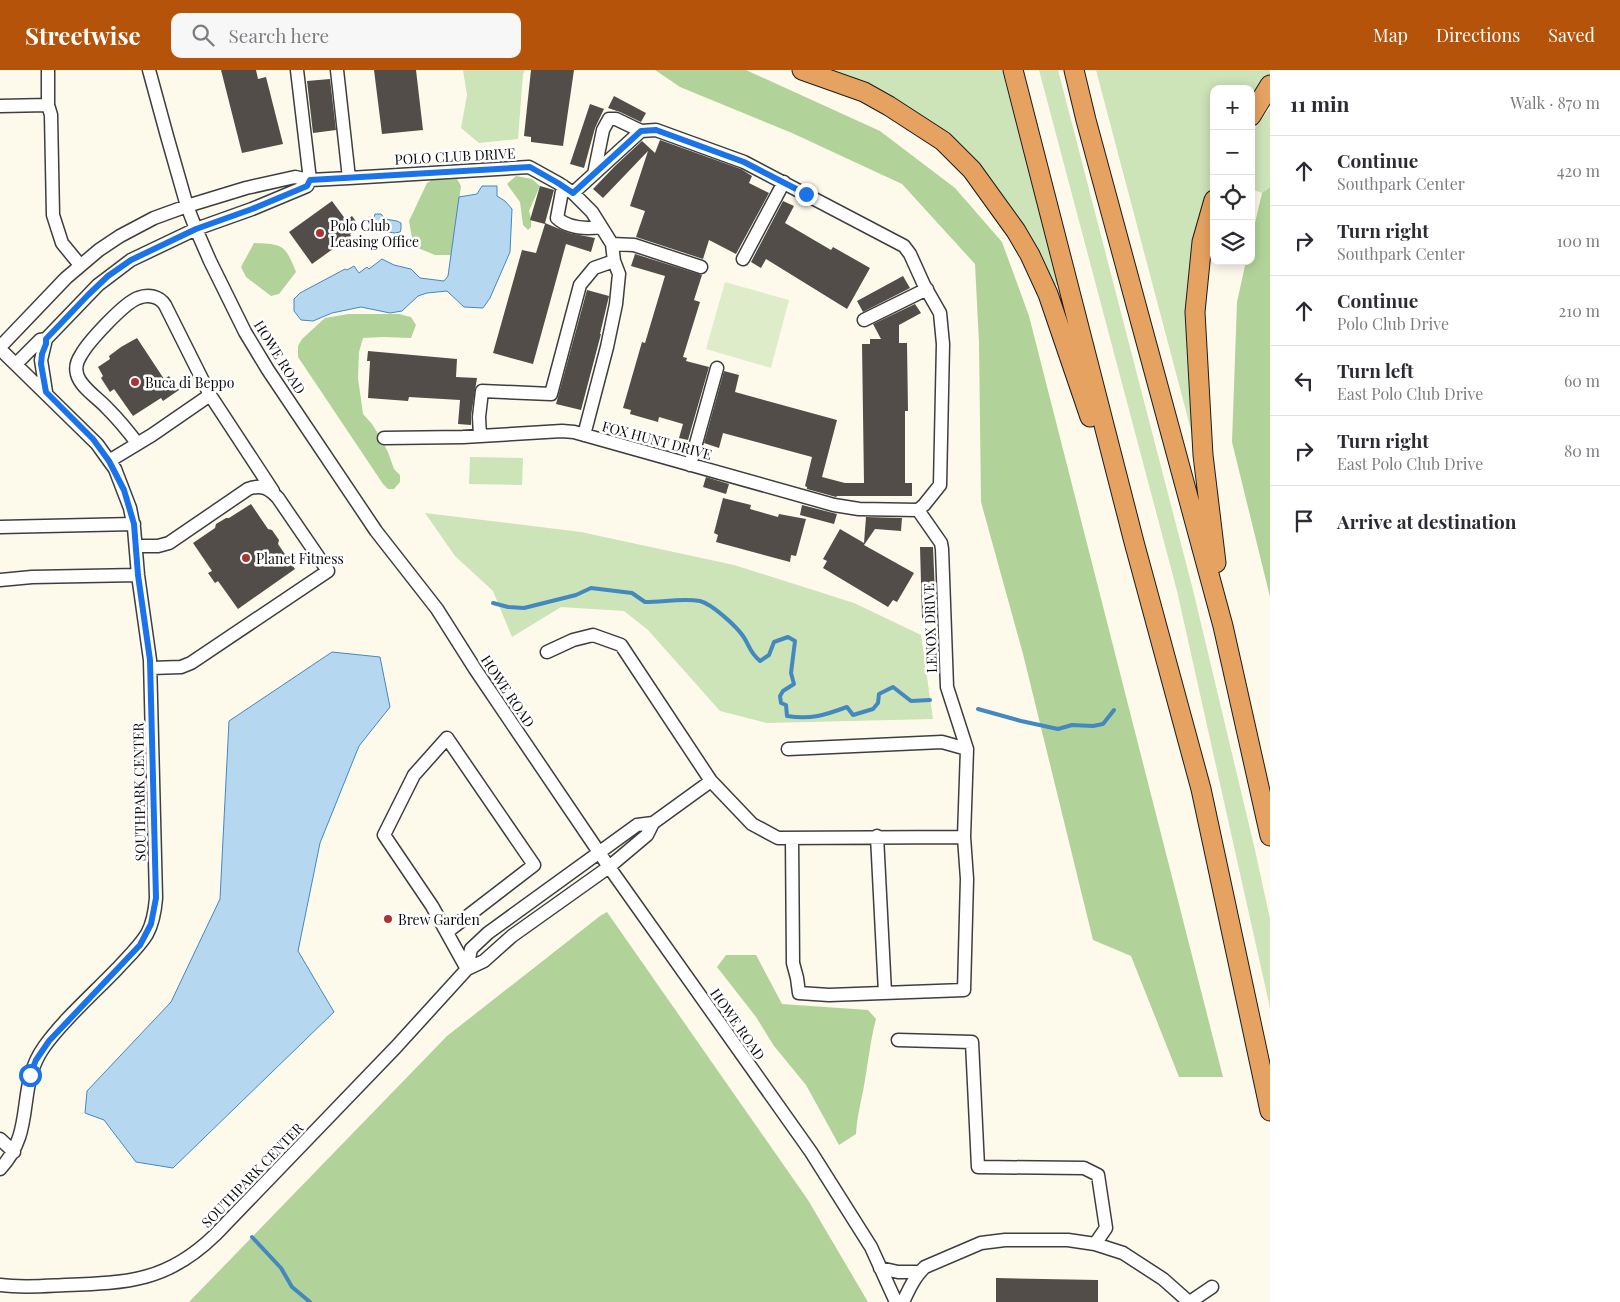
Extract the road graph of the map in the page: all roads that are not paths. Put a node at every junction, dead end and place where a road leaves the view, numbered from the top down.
1 (48, 70) edge
2 (149, 70) edge
3 (297, 70) edge
4 (337, 70) edge
5 (802, 70) edge
6 (1013, 70) edge
7 (1074, 70) edge
8 (1270, 86) edge
9 (48, 105) junction
10 (0, 106) edge
11 (1255, 110) edge
12 (641, 131) junction
13 (594, 174) junction
14 (349, 178) junction
15 (310, 180) junction
16 (784, 182) junction
17 (568, 190) junction
18 (187, 206) junction
19 (1210, 214) edge
20 (601, 227) junction
21 (196, 229) junction
22 (612, 244) junction
23 (743, 259) dead end
24 (614, 261) junction
25 (80, 265) junction
26 (701, 267) dead end
27 (926, 289) junction
28 (864, 320) dead end
29 (46, 339) junction
30 (0, 348) edge
31 (16, 364) junction
32 (717, 368) dead end
33 (46, 392) junction
34 (210, 395) junction
35 (584, 435) junction
36 (480, 436) junction
37 (384, 438) dead end
38 (137, 443) junction
39 (109, 461) junction
40 (690, 465) junction
41 (276, 495) junction
42 (918, 510) junction
43 (134, 524) junction
44 (0, 527) edge
45 (1134, 542) junction
46 (136, 546) junction
47 (138, 575) junction
48 (0, 580) edge
49 (1224, 626) junction
50 (547, 652) dead end
51 (151, 668) junction
52 (788, 749) dead end
53 (966, 749) junction
54 (712, 781) junction
55 (653, 823) junction
56 (877, 836) junction
57 (1270, 836) edge
58 (964, 837) junction
59 (792, 838) junction
60 (600, 853) junction
61 (609, 867) junction
62 (447, 932) junction
63 (467, 968) junction
64 (885, 993) junction
65 (898, 1040) dead end
66 (1270, 1110) edge
67 (0, 1139) edge
68 (14, 1152) junction
69 (0, 1169) edge
70 (1095, 1244) junction
71 (880, 1268) junction
72 (920, 1272) junction
73 (0, 1285) edge
74 (1212, 1287) dead end
75 (896, 1302) edge
76 (904, 1302) edge
77 (1190, 1302) edge

1 - 9 street
2 - 18 street, HOWE ROAD
3 - 15 street
4 - 14 street
5 - 45 highway
6 - 45 highway
7 - 49 highway
8 - 11 highway
9 - 10 street
9 - 25 street
12 - 13 street
12 - 13 street
12 - 16 street
13 - 17 street
14 - 15 street, POLO CLUB DRIVE
14 - 17 street, POLO CLUB DRIVE
15 - 18 street, POLO CLUB DRIVE
15 - 21 street
16 - 23 street
16 - 27 street
17 - 20 street, POLO CLUB DRIVE
17 - 20 street
18 - 21 street, HOWE ROAD
18 - 25 street, SOUTHPARK CENTER
19 - 49 highway
20 - 22 street, POLO CLUB DRIVE
21 - 29 street
21 - 60 street, HOWE ROAD
22 - 24 street, POLO CLUB DRIVE
22 - 26 street
24 - 35 street, POLO CLUB DRIVE
24 - 36 street
25 - 30 street, SOUTHPARK CENTER
27 - 28 street
27 - 42 street
29 - 31 street
29 - 33 street
30 - 31 street, SOUTHPARK CENTER
31 - 33 street, SOUTHPARK CENTER
32 - 40 street
33 - 39 street, SOUTHPARK CENTER
34 - 38 street
34 - 38 street
34 - 41 street
35 - 36 street, FOX HUNT DRIVE
35 - 40 street, FOX HUNT DRIVE
36 - 37 street, FOX HUNT DRIVE
38 - 39 street
39 - 43 street, SOUTHPARK CENTER
40 - 42 street, FOX HUNT DRIVE
41 - 46 street
41 - 51 street
42 - 53 street, LENOX DRIVE
43 - 44 street
43 - 46 street, SOUTHPARK CENTER
45 - 66 highway
46 - 47 street, SOUTHPARK CENTER
47 - 48 street
47 - 51 street, SOUTHPARK CENTER
49 - 57 highway
50 - 54 street
51 - 68 street, SOUTHPARK CENTER
52 - 53 street
53 - 58 street, LENOX DRIVE
54 - 55 street
54 - 59 street
55 - 60 street
55 - 61 street
56 - 58 street
56 - 59 street
56 - 64 street
58 - 64 street, LENOX DRIVE
59 - 64 street, LENOX DRIVE
60 - 61 street, HOWE ROAD
60 - 63 street, SOUTHPARK CENTER
61 - 63 street, SOUTHPARK CENTER
61 - 71 street, HOWE ROAD
62 - 62 street
62 - 63 street
63 - 73 street, SOUTHPARK CENTER
65 - 70 street
67 - 68 street
68 - 69 street, SOUTHPARK CENTER
70 - 72 street
70 - 77 street
71 - 72 street
71 - 75 street, HOWE ROAD
72 - 76 street
74 - 77 street

